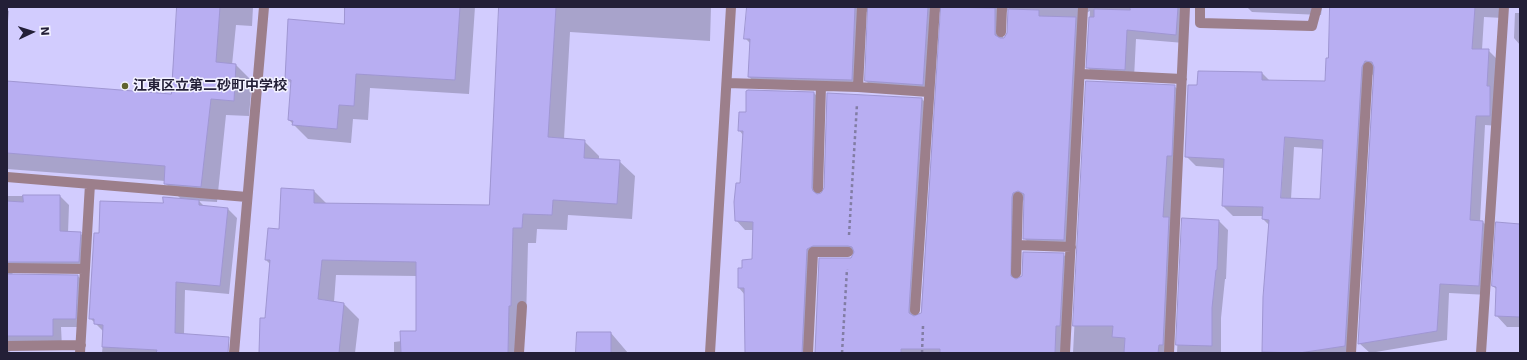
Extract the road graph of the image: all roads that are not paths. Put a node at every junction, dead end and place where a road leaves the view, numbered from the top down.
1 (264, 7) edge
2 (731, 7) edge
3 (862, 7) edge
4 (936, 7) edge
5 (1002, 7) edge
6 (1083, 7) edge
7 (1185, 7) edge
8 (1200, 7) edge
9 (1318, 7) edge
10 (1504, 7) edge
11 (1001, 32) dead end
12 (1368, 67) dead end
13 (1081, 74) junction
14 (1182, 78) junction
15 (727, 82) junction
16 (821, 86) junction
17 (858, 87) junction
18 (929, 92) junction
19 (7, 177) edge
20 (90, 184) junction
21 (818, 188) dead end
22 (1018, 196) dead end
23 (247, 197) junction
24 (1016, 245) junction
25 (1071, 247) junction
26 (848, 252) road end
27 (7, 268) edge
28 (85, 269) junction
29 (1016, 273) dead end
30 (522, 306) dead end
31 (915, 310) dead end
32 (7, 346) edge
33 (80, 349) edge
34 (234, 353) edge
35 (519, 353) edge
36 (710, 353) edge
37 (808, 353) edge
38 (1065, 353) edge
39 (1169, 353) edge
40 (1351, 353) edge
41 (1481, 353) edge

1 - 23 street
2 - 15 street
3 - 17 street
4 - 18 street
5 - 11 street
6 - 13 street
7 - 14 street
8 - 9 street
10 - 41 street
12 - 40 street
13 - 14 street
13 - 25 street
14 - 39 street
15 - 16 street
15 - 36 street
16 - 17 street
16 - 21 street
17 - 18 street
18 - 31 street
19 - 20 street
20 - 23 street
20 - 28 street
22 - 24 street
23 - 34 street
24 - 25 street
24 - 29 street
25 - 38 street
26 - 37 street
27 - 28 street
28 - 33 street
30 - 35 street
32 - 33 street

